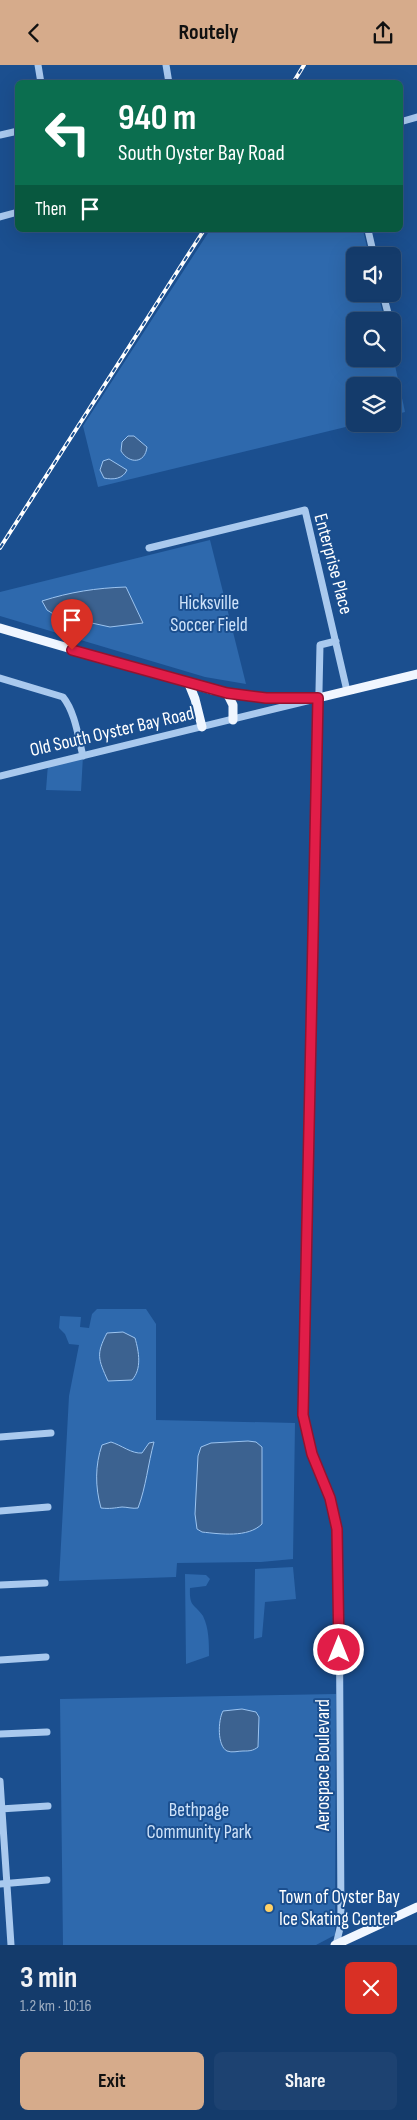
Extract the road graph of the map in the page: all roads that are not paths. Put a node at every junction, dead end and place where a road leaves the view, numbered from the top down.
1 (38, 65) edge
2 (166, 65) edge
3 (40, 80) edge
4 (168, 80) edge
5 (417, 117) edge
6 (403, 121) edge
7 (15, 132) edge
8 (0, 135) edge
9 (15, 214) edge
10 (0, 217) edge
11 (368, 232) edge
12 (372, 247) edge
13 (149, 547) dead end
14 (0, 628) edge
15 (336, 641) junction
16 (417, 674) edge
17 (0, 678) edge
18 (189, 684) junction
19 (347, 691) junction
20 (227, 693) junction
21 (318, 698) junction
22 (233, 720) junction
23 (202, 727) junction
24 (83, 756) junction
25 (0, 776) edge
26 (51, 1433) dead end
27 (0, 1437) edge
28 (48, 1507) dead end
29 (0, 1511) edge
30 (45, 1583) dead end
31 (0, 1585) edge
32 (46, 1657) dead end
33 (0, 1660) edge
34 (47, 1732) dead end
35 (0, 1735) edge
36 (0, 1781) edge
37 (48, 1806) dead end
38 (1, 1809) edge
39 (47, 1880) dead end
40 (4, 1884) edge
41 (417, 1907) edge
42 (11, 1945) edge
43 (336, 1945) edge

1 - 3 street
2 - 4 street
5 - 6 street
7 - 8 street
9 - 10 street
11 - 12 street
13 - 15 street, Enterprise Place
14 - 18 main road
15 - 19 street, Enterprise Place
15 - 21 street, Aerospace Boulevard
16 - 19 main road
17 - 24 street
18 - 20 main road
18 - 23 main road
19 - 21 main road
20 - 21 main road
20 - 22 main road
21 - 22 street, Old South Oyster Bay Road
21 - 43 street, Aerospace Boulevard
22 - 23 street, Old South Oyster Bay Road
23 - 24 street, Old South Oyster Bay Road
24 - 25 street, Old South Oyster Bay Road
26 - 27 street
28 - 29 street
30 - 31 street
32 - 33 street
34 - 35 street
36 - 38 street
37 - 38 street
38 - 40 street
39 - 40 street
40 - 42 street
41 - 43 main road

